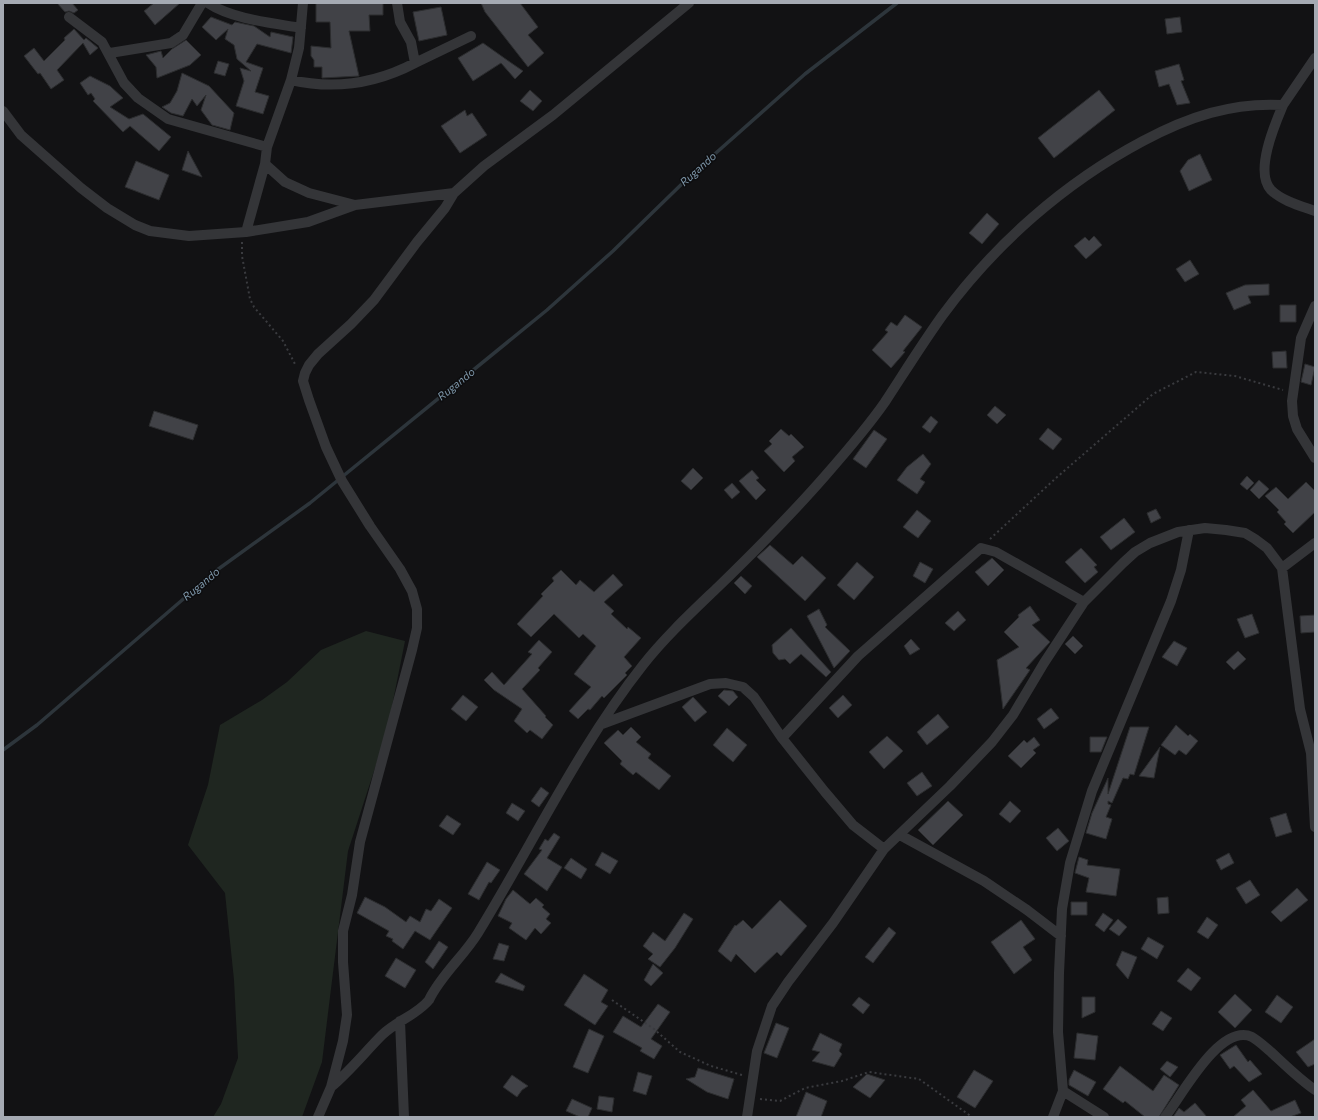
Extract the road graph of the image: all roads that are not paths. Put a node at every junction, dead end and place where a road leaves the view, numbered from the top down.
1 (202, 3) edge
2 (208, 3) edge
3 (303, 3) edge
4 (397, 3) edge
5 (689, 3) edge
6 (69, 17) dead end
7 (301, 28) junction
8 (471, 36) dead end
9 (110, 53) junction
10 (1315, 58) edge
11 (415, 63) junction
12 (291, 80) junction
13 (1283, 105) junction
14 (3, 111) edge
15 (267, 147) junction
16 (265, 164) junction
17 (454, 193) junction
18 (355, 205) junction
19 (1315, 211) edge
20 (246, 232) junction
21 (1315, 306) edge
22 (1315, 458) edge
23 (1189, 530) junction
24 (1315, 543) edge
25 (1282, 568) junction
26 (1084, 602) junction
27 (602, 724) junction
28 (782, 738) junction
29 (1315, 827) edge
30 (900, 835) junction
31 (884, 849) junction
32 (1061, 936) junction
33 (400, 1021) junction
34 (331, 1087) junction
35 (1315, 1090) edge
36 (1063, 1091) junction
37 (318, 1117) edge
38 (404, 1117) edge
39 (746, 1117) edge
40 (1053, 1117) edge
41 (1104, 1117) edge
42 (1165, 1117) edge

1 - 9 street
2 - 7 street
3 - 7 street
4 - 11 street
5 - 17 street
6 - 9 street
7 - 12 street
8 - 11 street
9 - 15 street
10 - 13 street
11 - 12 street
12 - 15 street
13 - 19 street
13 - 27 street
14 - 20 street
15 - 16 street
16 - 18 street
16 - 20 street
17 - 18 street
17 - 34 street
18 - 20 street
21 - 22 street
23 - 25 street
23 - 26 street
23 - 32 street
24 - 25 street
25 - 29 street
26 - 28 street
26 - 30 street
27 - 28 street
27 - 33 street
28 - 31 street
30 - 31 street
30 - 32 street
31 - 39 street
32 - 36 street
33 - 34 street
33 - 38 street
34 - 37 street
35 - 42 street
36 - 40 street
36 - 41 street

